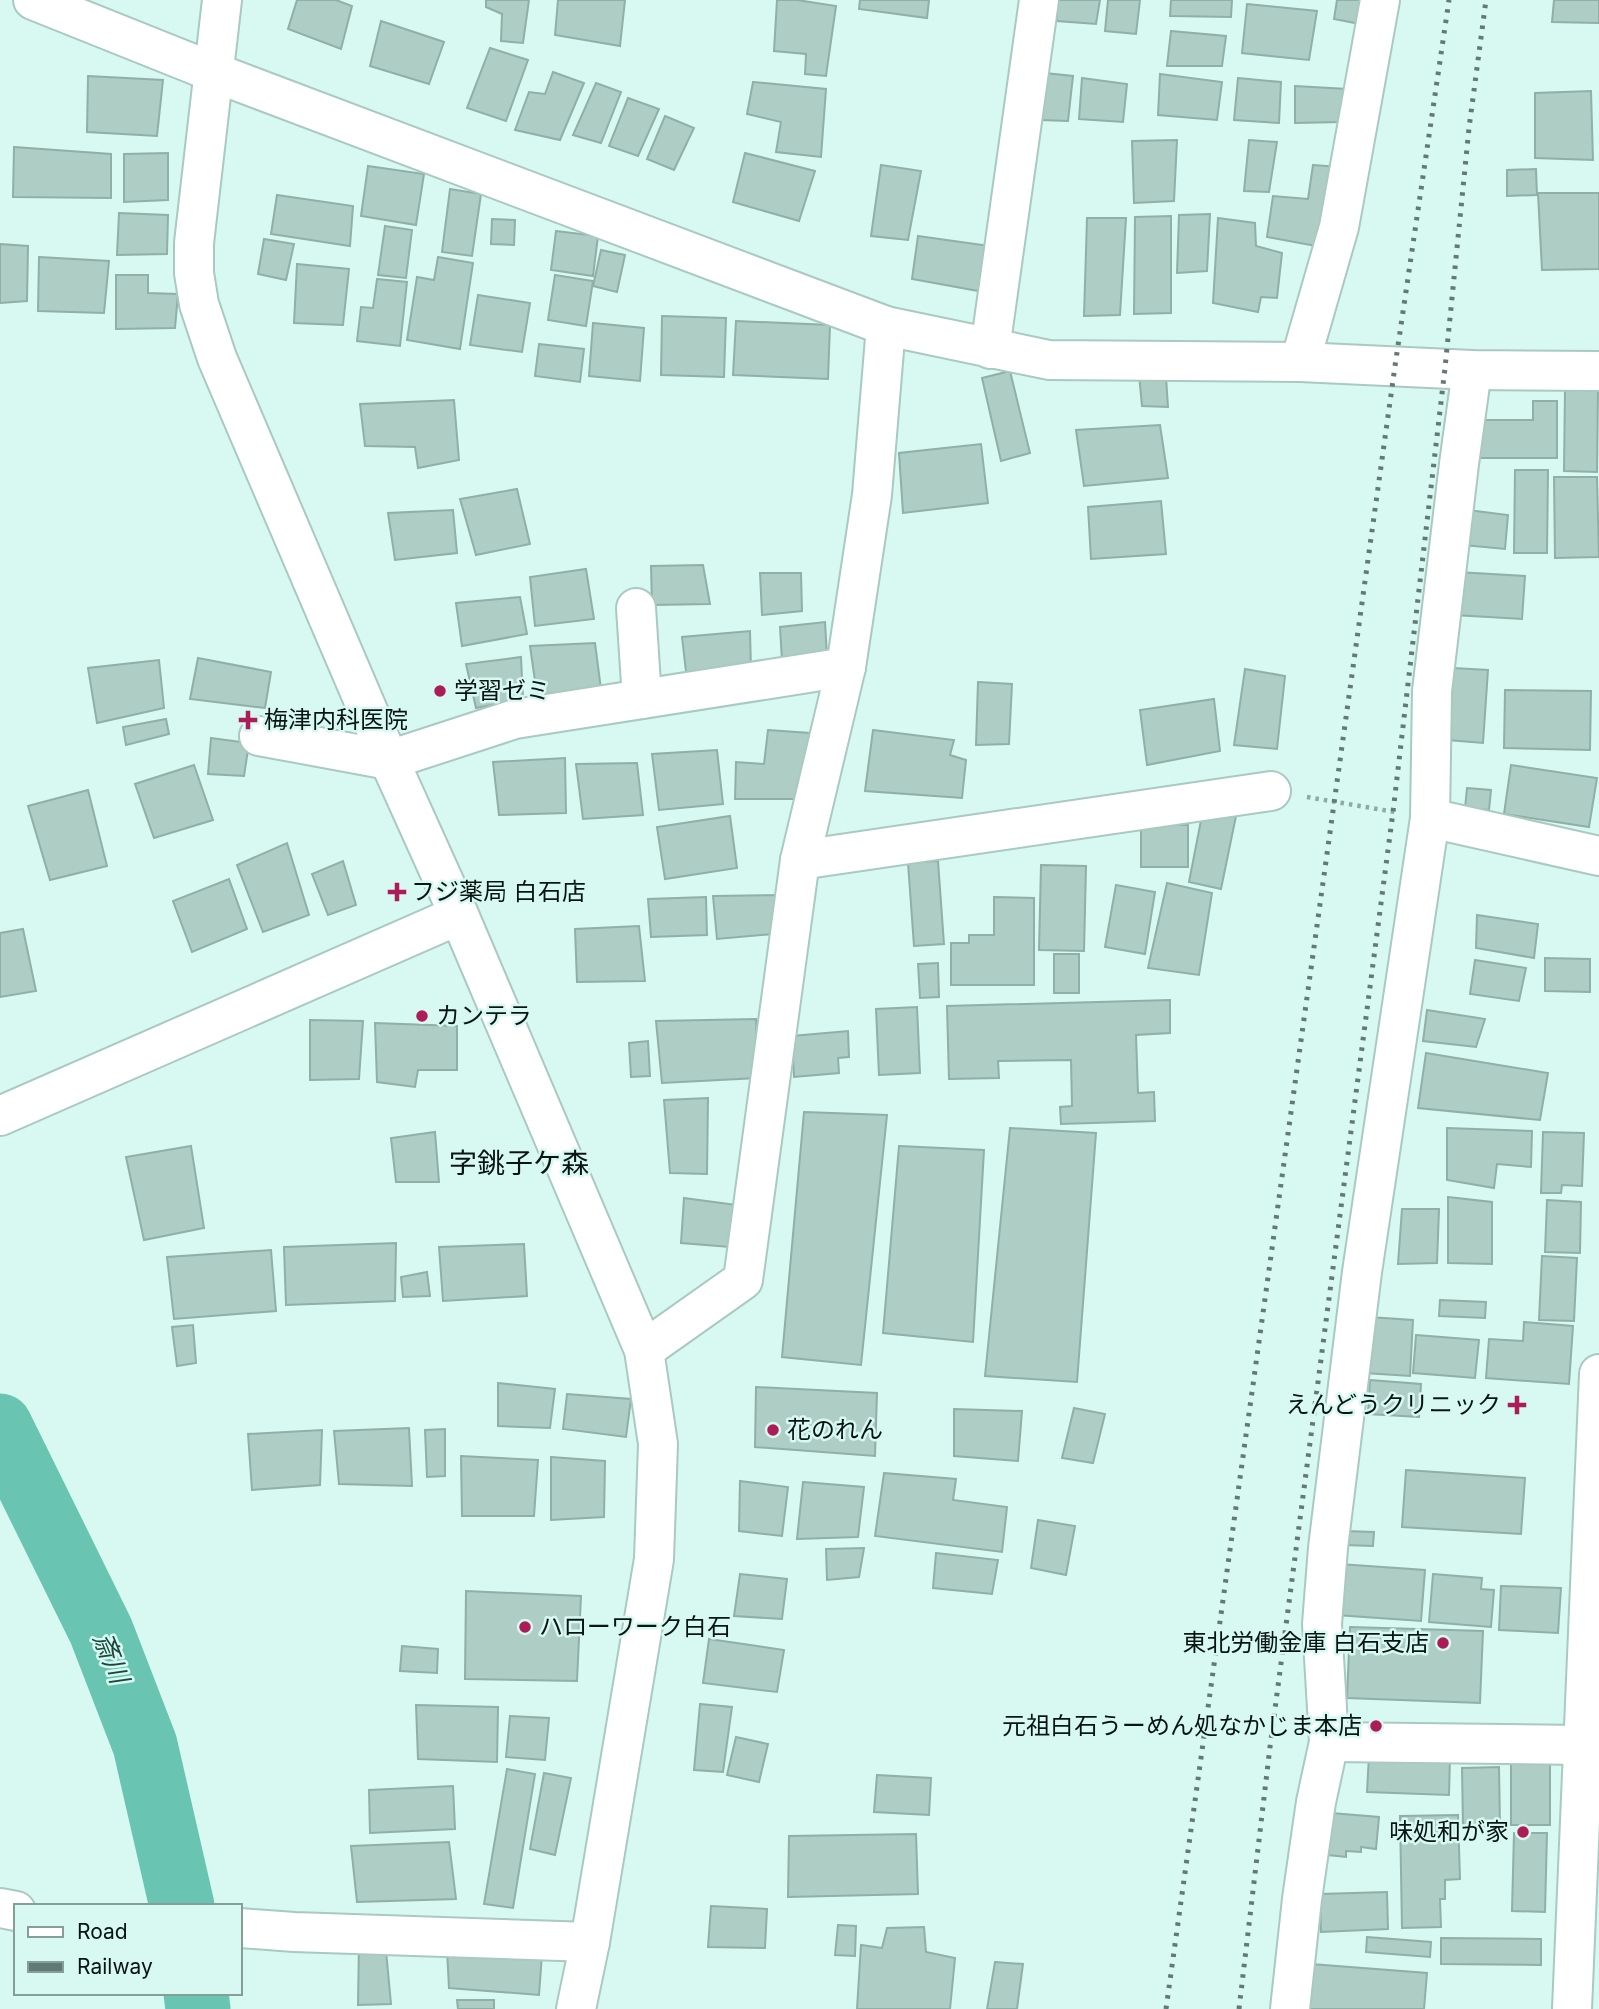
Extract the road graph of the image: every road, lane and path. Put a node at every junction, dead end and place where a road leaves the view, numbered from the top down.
1 (33, 0) edge
2 (222, 0) edge
3 (1039, 0) edge
4 (1380, 0) edge
5 (213, 72) junction
6 (886, 327) junction
7 (989, 349) junction
8 (1300, 362) junction
9 (1472, 370) junction
10 (1599, 372) edge
11 (636, 608) dead end
12 (846, 667) junction
13 (642, 699) junction
14 (260, 736) dead end
15 (389, 761) junction
16 (1270, 791) joint
17 (1430, 818) junction
18 (1599, 856) edge
19 (800, 860) junction
20 (459, 915) junction
21 (0, 1116) edge
22 (644, 1350) junction
23 (1599, 1374) edge
24 (1329, 1742) junction
25 (1591, 1744) edge
26 (242, 1928) edge
27 (590, 1942) junction
28 (576, 2009) edge
29 (1290, 2009) edge
30 (1572, 2009) edge

1 - 5 street
2 - 5 street
3 - 7 street
4 - 8 street
5 - 6 street
5 - 15 street
6 - 7 street
6 - 12 street
7 - 8 street
8 - 9 street
9 - 10 street
9 - 17 street
11 - 13 street
12 - 13 street
12 - 19 street
13 - 15 street
14 - 15 street
15 - 20 street
16 - 17 path
16 - 19 street
17 - 18 street
17 - 24 street
19 - 22 street
20 - 21 street
20 - 22 street
22 - 27 street
23 - 25 street
24 - 25 street
24 - 29 street
25 - 30 street
26 - 27 street
27 - 28 street

